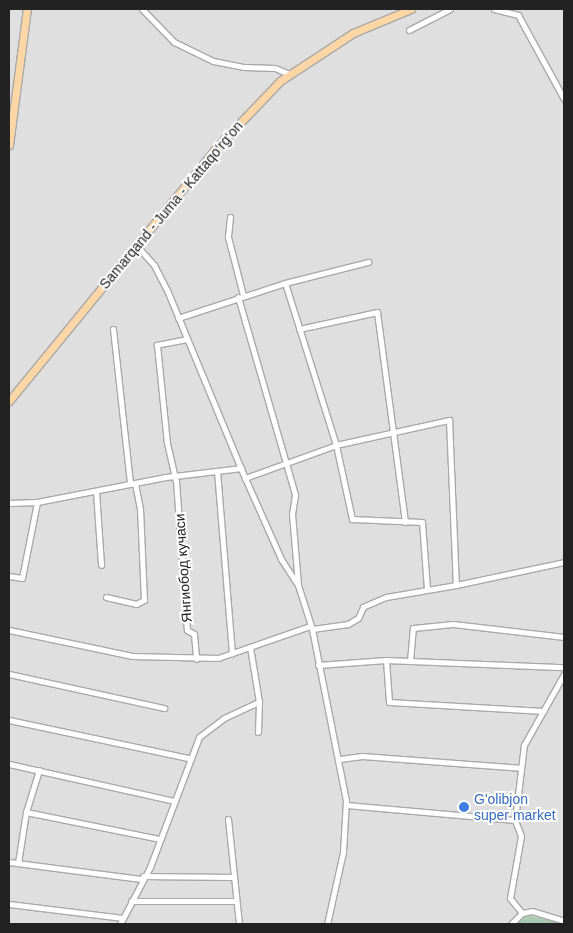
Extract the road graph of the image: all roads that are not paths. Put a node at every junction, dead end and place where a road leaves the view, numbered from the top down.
1 (27, 9) edge
2 (142, 9) edge
3 (411, 9) edge
4 (450, 9) edge
5 (494, 9) edge
6 (409, 30) dead end
7 (289, 74) junction
8 (564, 99) edge
9 (9, 145) edge
10 (230, 216) dead end
11 (136, 245) junction
12 (368, 262) dead end
13 (285, 282) junction
14 (240, 296) junction
15 (178, 318) junction
16 (299, 328) junction
17 (112, 329) dead end
18 (187, 339) junction
19 (9, 401) edge
20 (394, 431) junction
21 (336, 445) junction
22 (287, 460) junction
23 (241, 468) junction
24 (217, 471) junction
25 (174, 476) junction
26 (244, 478) junction
27 (132, 484) junction
28 (96, 491) junction
29 (37, 502) junction
30 (9, 503) edge
31 (405, 522) junction
32 (564, 562) edge
33 (101, 565) dead end
34 (9, 576) edge
35 (298, 585) junction
36 (456, 585) junction
37 (427, 589) junction
38 (106, 597) dead end
39 (311, 627) junction
40 (9, 630) edge
41 (564, 637) edge
42 (250, 647) junction
43 (232, 653) junction
44 (196, 658) junction
45 (386, 660) junction
46 (410, 661) junction
47 (318, 665) junction
48 (564, 667) edge
49 (9, 674) edge
50 (564, 674) edge
51 (259, 702) junction
52 (164, 708) dead end
53 (544, 711) junction
54 (9, 720) edge
55 (258, 732) dead end
56 (188, 758) junction
57 (340, 759) junction
58 (9, 764) edge
59 (520, 768) junction
60 (39, 770) junction
61 (176, 801) junction
62 (346, 805) junction
63 (26, 812) junction
64 (228, 819) dead end
65 (515, 820) junction
66 (160, 839) junction
67 (9, 862) edge
68 (18, 864) junction
69 (142, 878) junction
70 (233, 878) junction
71 (131, 900) junction
72 (235, 901) junction
73 (9, 904) edge
74 (522, 913) junction
75 (123, 918) junction
76 (564, 921) edge
77 (120, 924) edge
78 (239, 924) edge
79 (327, 924) edge
80 (511, 924) edge

1 - 9 main road
2 - 7 street
3 - 7 main road, Samarqand - Juma - Kattaqo‘rg‘on
4 - 6 street
5 - 8 street
7 - 11 main road, Samarqand - Juma - Kattaqo‘rg‘on
10 - 14 street
11 - 15 street
11 - 19 main road, Samarqand - Juma - Kattaqo‘rg‘on
12 - 13 street
13 - 14 street
13 - 16 street
14 - 15 street
14 - 22 street
15 - 18 street
16 - 20 street
16 - 21 street
17 - 27 street
18 - 23 street
18 - 25 street, Янгиобод кучаси
20 - 21 street
20 - 31 street
20 - 36 street
21 - 22 street
21 - 31 street
22 - 26 street
22 - 35 street
23 - 24 street
23 - 26 street
24 - 25 street
24 - 43 street
25 - 27 street
25 - 44 street, Янгиобод кучаси
26 - 35 street
27 - 28 street
27 - 38 street
28 - 29 street
28 - 33 street
29 - 30 street
29 - 34 street
31 - 37 street
32 - 36 street
35 - 39 street
36 - 37 street
37 - 39 street
39 - 42 street
39 - 47 street
40 - 44 street
41 - 46 street
42 - 43 street
42 - 51 street
43 - 44 street
45 - 46 street
45 - 47 street
45 - 53 street
46 - 48 street
47 - 57 street
49 - 52 street
50 - 53 street
51 - 55 street
51 - 56 street
53 - 59 street
54 - 56 street
56 - 61 street
57 - 59 street
57 - 62 street
58 - 60 street
59 - 65 street
60 - 61 street
60 - 63 street
61 - 66 street
62 - 65 street
62 - 79 street
63 - 66 street
63 - 68 street
64 - 70 street
65 - 74 street
66 - 69 street
67 - 68 street
68 - 69 street
69 - 70 street
69 - 71 street
70 - 72 street
71 - 72 street
71 - 75 street
72 - 78 street
73 - 75 street
74 - 76 street
74 - 80 street
75 - 77 street

